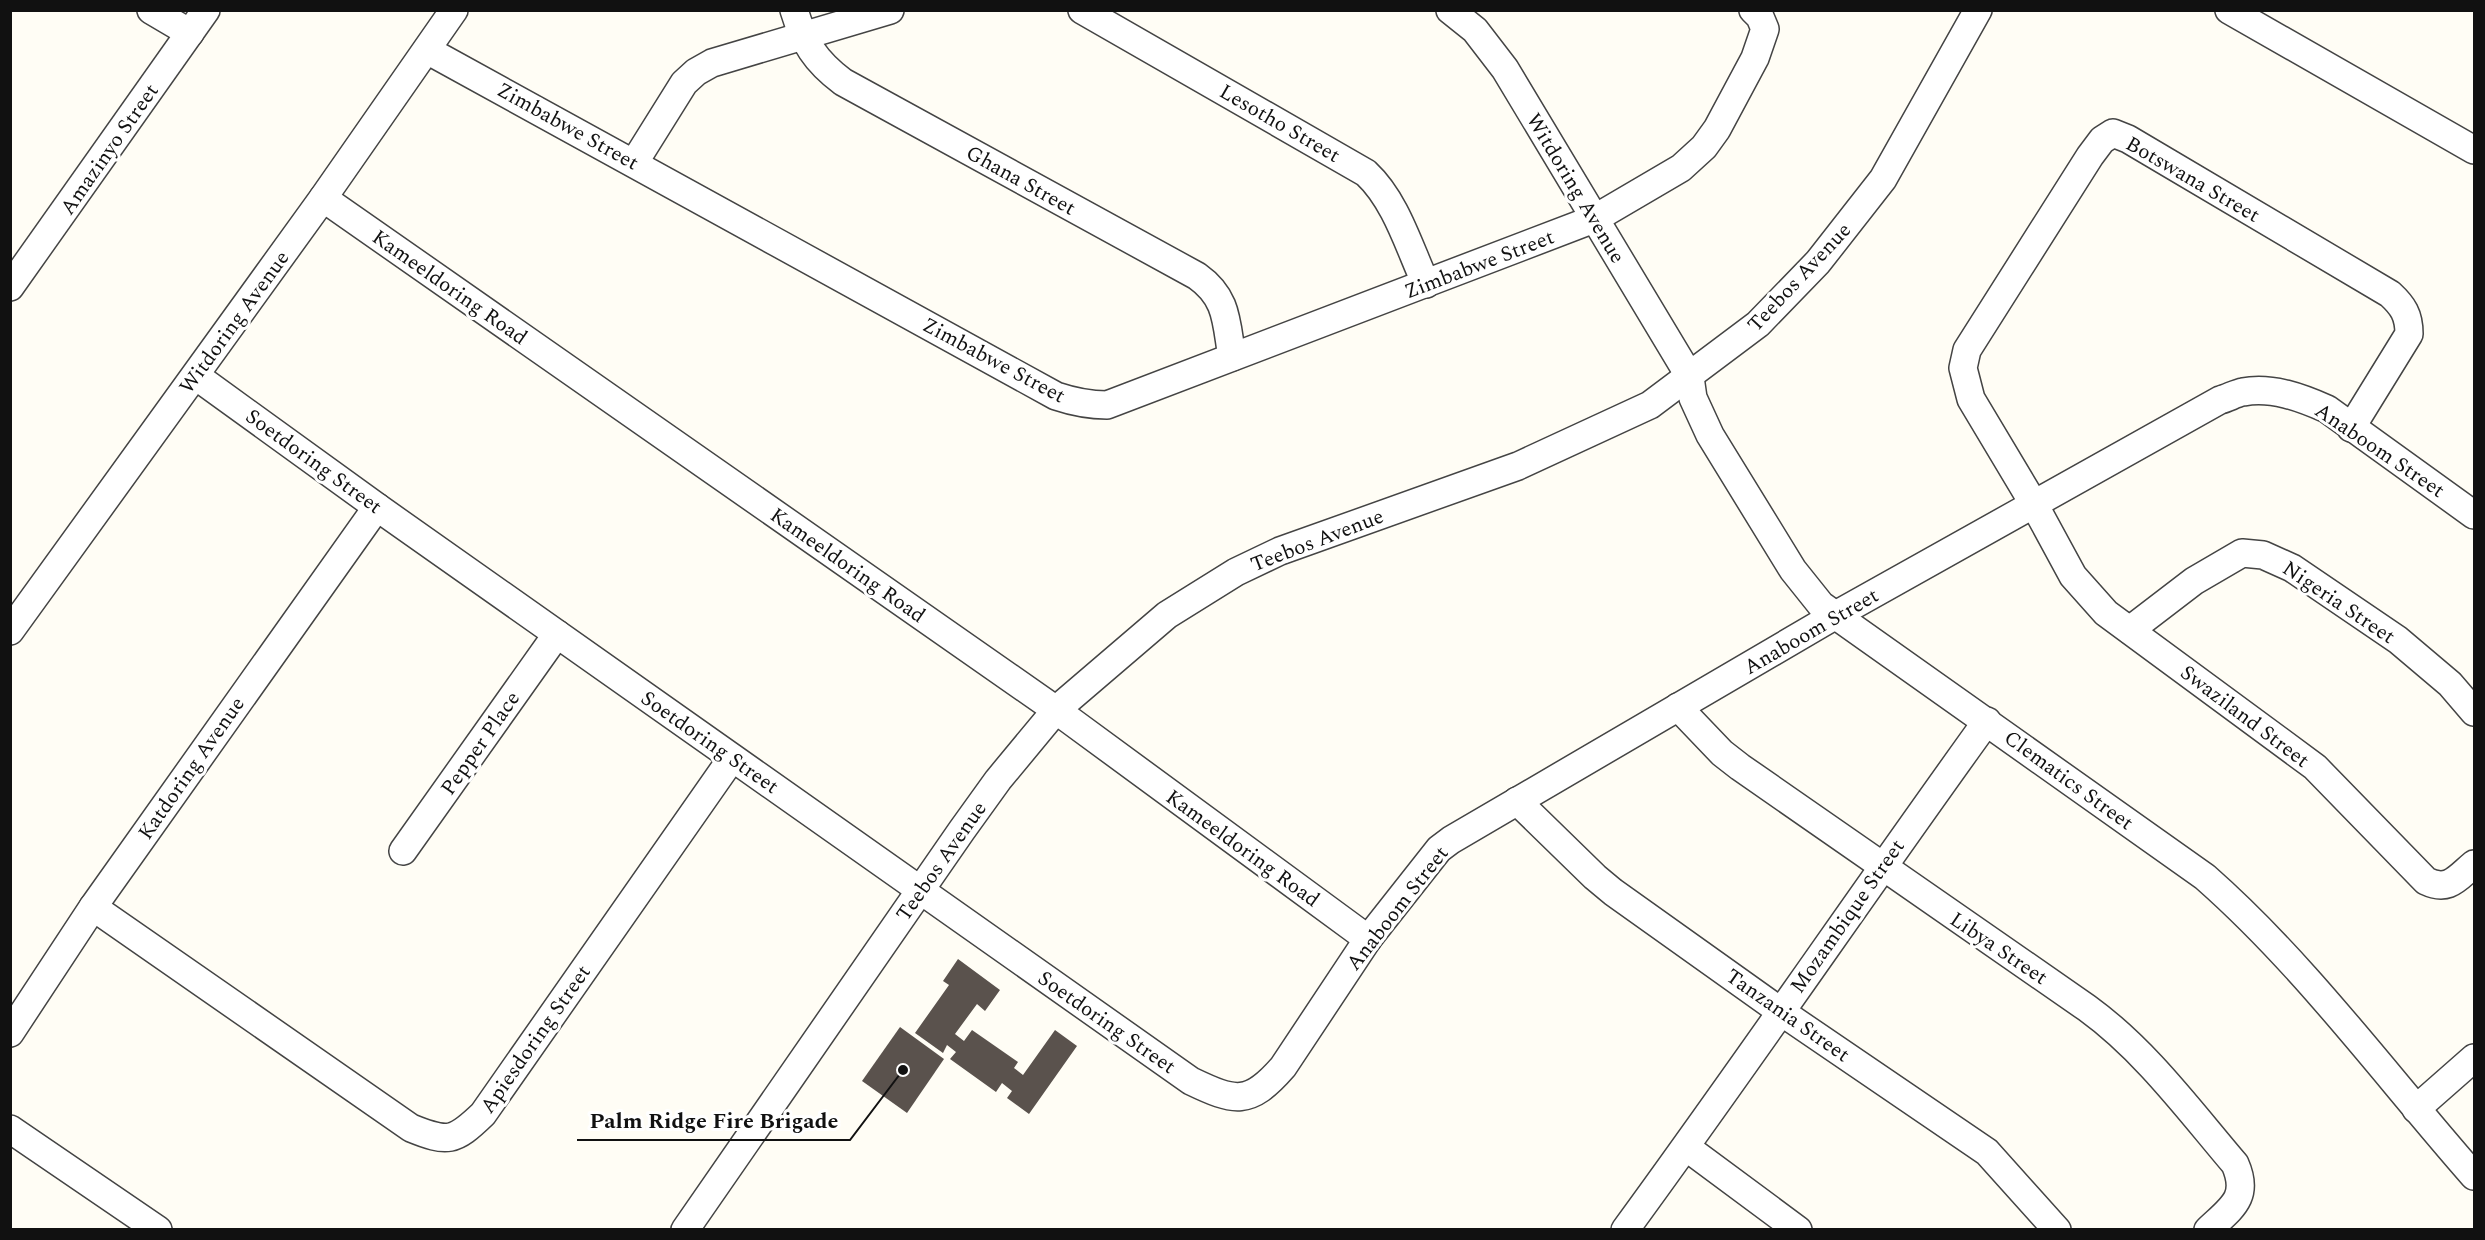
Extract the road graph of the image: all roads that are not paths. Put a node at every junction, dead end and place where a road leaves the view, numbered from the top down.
1 (152, 10) edge
2 (206, 10) edge
3 (454, 10) edge
4 (794, 10) edge
5 (890, 10) edge
6 (1082, 10) edge
7 (1450, 10) edge
8 (1753, 10) edge
9 (1978, 10) edge
10 (2229, 10) edge
11 (190, 33) junction
12 (802, 37) junction
13 (427, 50) junction
14 (2475, 150) edge
15 (634, 163) junction
16 (323, 198) junction
17 (1594, 219) junction
18 (1426, 284) junction
19 (10, 287) edge
20 (1232, 357) junction
21 (196, 376) junction
22 (1690, 376) junction
23 (2351, 428) junction
24 (2035, 506) junction
25 (377, 507) junction
26 (2472, 507) edge
27 (1834, 616) junction
28 (2130, 630) junction
29 (10, 631) edge
30 (557, 634) junction
31 (1678, 707) junction
32 (1056, 710) junction
33 (2475, 712) edge
34 (1987, 721) junction
35 (732, 758) junction
36 (1517, 801) junction
37 (403, 851) dead end
38 (2475, 864) edge
39 (1881, 867) junction
40 (920, 889) junction
41 (93, 907) junction
42 (1368, 939) junction
43 (1780, 1011) junction
44 (10, 1033) edge
45 (2475, 1058) edge
46 (1231, 1097) joint
47 (2416, 1109) junction
48 (10, 1129) edge
49 (1686, 1147) junction
50 (2475, 1176) edge
51 (158, 1230) edge
52 (685, 1230) edge
53 (1624, 1230) edge
54 (1798, 1230) edge
55 (2057, 1230) edge
56 (2208, 1230) edge

1 - 11 street
2 - 11 street, Amazinyo Street
3 - 13 street, Witdoring Avenue
4 - 12 street, Ghana Street
5 - 12 street
6 - 18 street, Lesotho Street
7 - 17 street, Witdoring Avenue
8 - 17 street, Zimbabwe Street
9 - 22 street, Teebos Avenue
10 - 14 street
11 - 19 street, Amazinyo Street
12 - 15 street
12 - 20 street, Ghana Street
13 - 15 street, Zimbabwe Street
13 - 16 street, Witdoring Avenue
15 - 20 street, Zimbabwe Street
16 - 21 street, Witdoring Avenue
16 - 32 street, Kameeldoring Road
17 - 18 street, Zimbabwe Street
17 - 22 street, Witdoring Avenue
18 - 20 street, Zimbabwe Street
21 - 25 street, Soetdoring Street
21 - 29 street, Witdoring Avenue
22 - 27 street, Clematics Street
22 - 32 street, Teebos Avenue
23 - 24 street, Anaboom Street
23 - 24 street, Botswana Street
23 - 26 street, Anaboom Street
24 - 27 street, Anaboom Street
24 - 28 street, Swaziland Street
25 - 30 street, Soetdoring Street
25 - 41 street, Katdoring Avenue
27 - 31 street, Anaboom Street
27 - 34 street, Clematics Street
28 - 33 street, Nigeria Street
28 - 38 street, Swaziland Street
30 - 35 street, Soetdoring Street
30 - 37 street, Pepper Place
31 - 36 street, Anaboom Street
31 - 39 street, Libya Street
32 - 40 street, Teebos Avenue
32 - 42 street, Kameeldoring Road
34 - 39 street, Mozambique Street
34 - 47 street, Clematics Street
35 - 40 street, Soetdoring Street
35 - 41 street, Apiesdoring Street
36 - 42 street, Anaboom Street
36 - 43 street, Tanzania Street
39 - 43 street, Mozambique Street
39 - 56 street, Libya Street
40 - 46 street, Soetdoring Street
40 - 52 street, Teebos Avenue
41 - 44 street, Katdoring Avenue
42 - 46 street, Anaboom Street
43 - 49 street, Mozambique Street
43 - 55 street, Tanzania Street
45 - 47 street
47 - 50 street, Clematics Street
48 - 51 street
49 - 53 street, Mozambique Street
49 - 54 street

